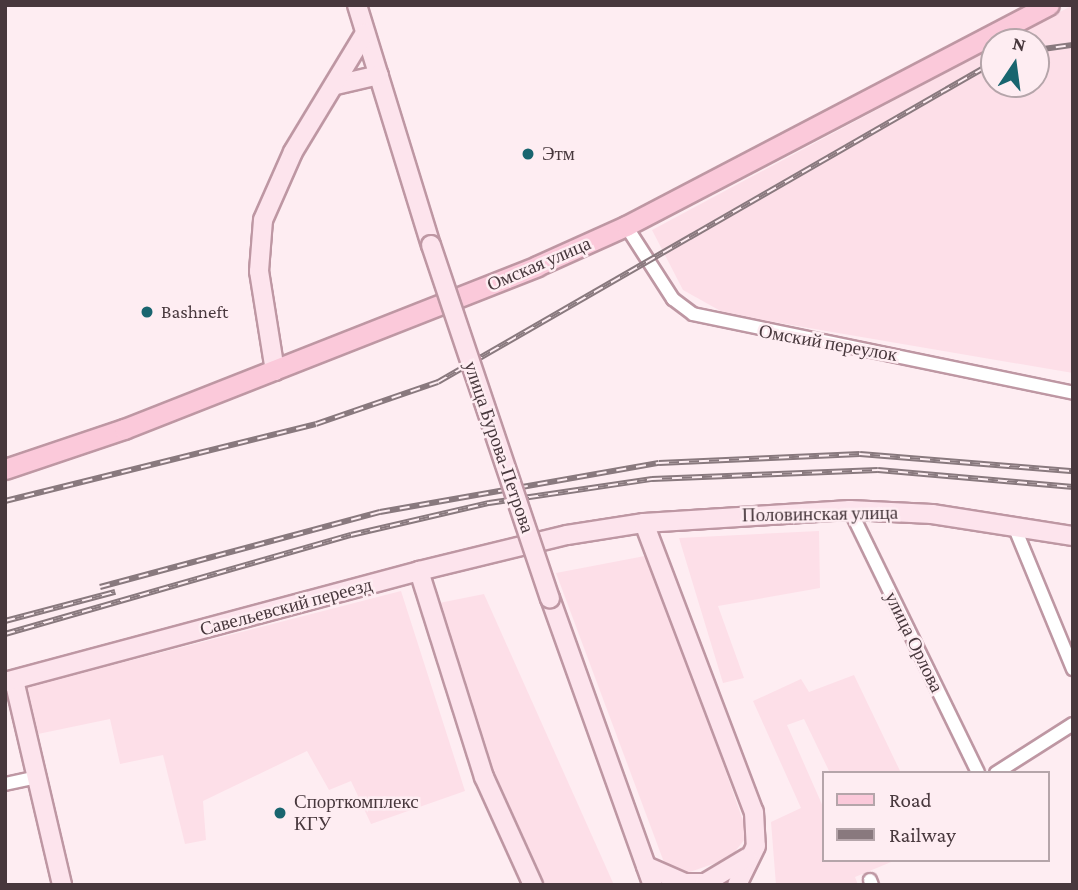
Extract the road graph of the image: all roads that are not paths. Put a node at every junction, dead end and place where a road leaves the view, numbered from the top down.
1 (357, 5) edge
2 (1049, 5) edge
3 (365, 33) junction
4 (379, 75) junction
5 (336, 85) junction
6 (626, 226) junction
7 (275, 371) junction
8 (1073, 393) edge
9 (5, 469) edge
10 (850, 510) junction
11 (644, 523) junction
12 (1014, 526) junction
13 (567, 535) joint
14 (1073, 536) edge
15 (419, 571) junction
16 (1073, 669) edge
17 (10, 681) edge
18 (1073, 724) edge
19 (977, 771) edge
20 (999, 771) edge
21 (39, 777) junction
22 (5, 784) edge
23 (750, 856) junction
24 (646, 866) junction
25 (62, 885) edge
26 (533, 885) edge
27 (653, 885) edge
28 (737, 885) edge

1 - 3 main road, улица Бурова-Петрова
2 - 6 main road, Омская улица
3 - 4 main road, улица Бурова-Петрова
3 - 5 main road
4 - 5 main road
4 - 24 main road, улица Бурова-Петрова, bridge
5 - 7 main road
6 - 7 main road, Омская улица
6 - 8 street, Омский переулок
7 - 9 main road, Омская улица
10 - 11 main road, Половинская улица
10 - 12 main road, Половинская улица
10 - 19 street, улица Орлова
11 - 13 main road, Половинская улица
11 - 23 main road
12 - 14 main road, Половинская улица
12 - 16 street
13 - 15 main road, Савельевский переезд
15 - 17 main road, Савельевский переезд
15 - 26 main road
17 - 21 main road
18 - 20 street
21 - 22 street
21 - 25 main road
23 - 24 main road
23 - 28 main road
24 - 27 main road, улица Бурова-Петрова

